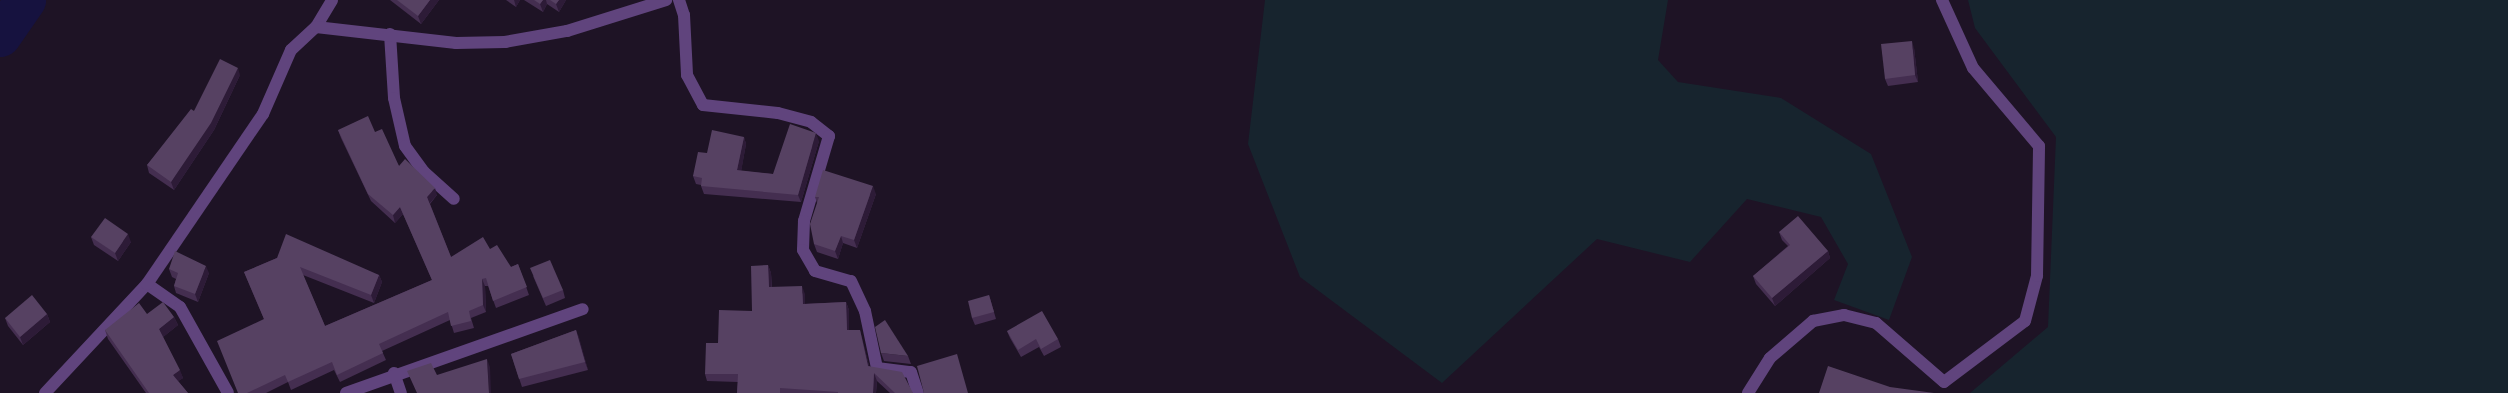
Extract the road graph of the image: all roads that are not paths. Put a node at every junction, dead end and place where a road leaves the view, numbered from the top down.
1 (332, 0) edge
2 (666, 0) edge
3 (679, 0) edge
4 (1942, 0) edge
5 (316, 27) junction
6 (390, 34) junction
7 (454, 199) dead end
8 (147, 284) junction
9 (583, 308) dead end
10 (394, 373) junction
11 (1946, 388) edge
12 (45, 393) edge
13 (228, 393) edge
14 (346, 393) edge
15 (401, 393) edge
16 (918, 393) edge
17 (1748, 393) edge

1 - 5 street
2 - 6 street
3 - 16 street
4 - 11 street
5 - 6 street
5 - 8 street
6 - 7 street
8 - 12 street
8 - 13 street
9 - 10 street
10 - 14 street
10 - 15 street
11 - 17 street

